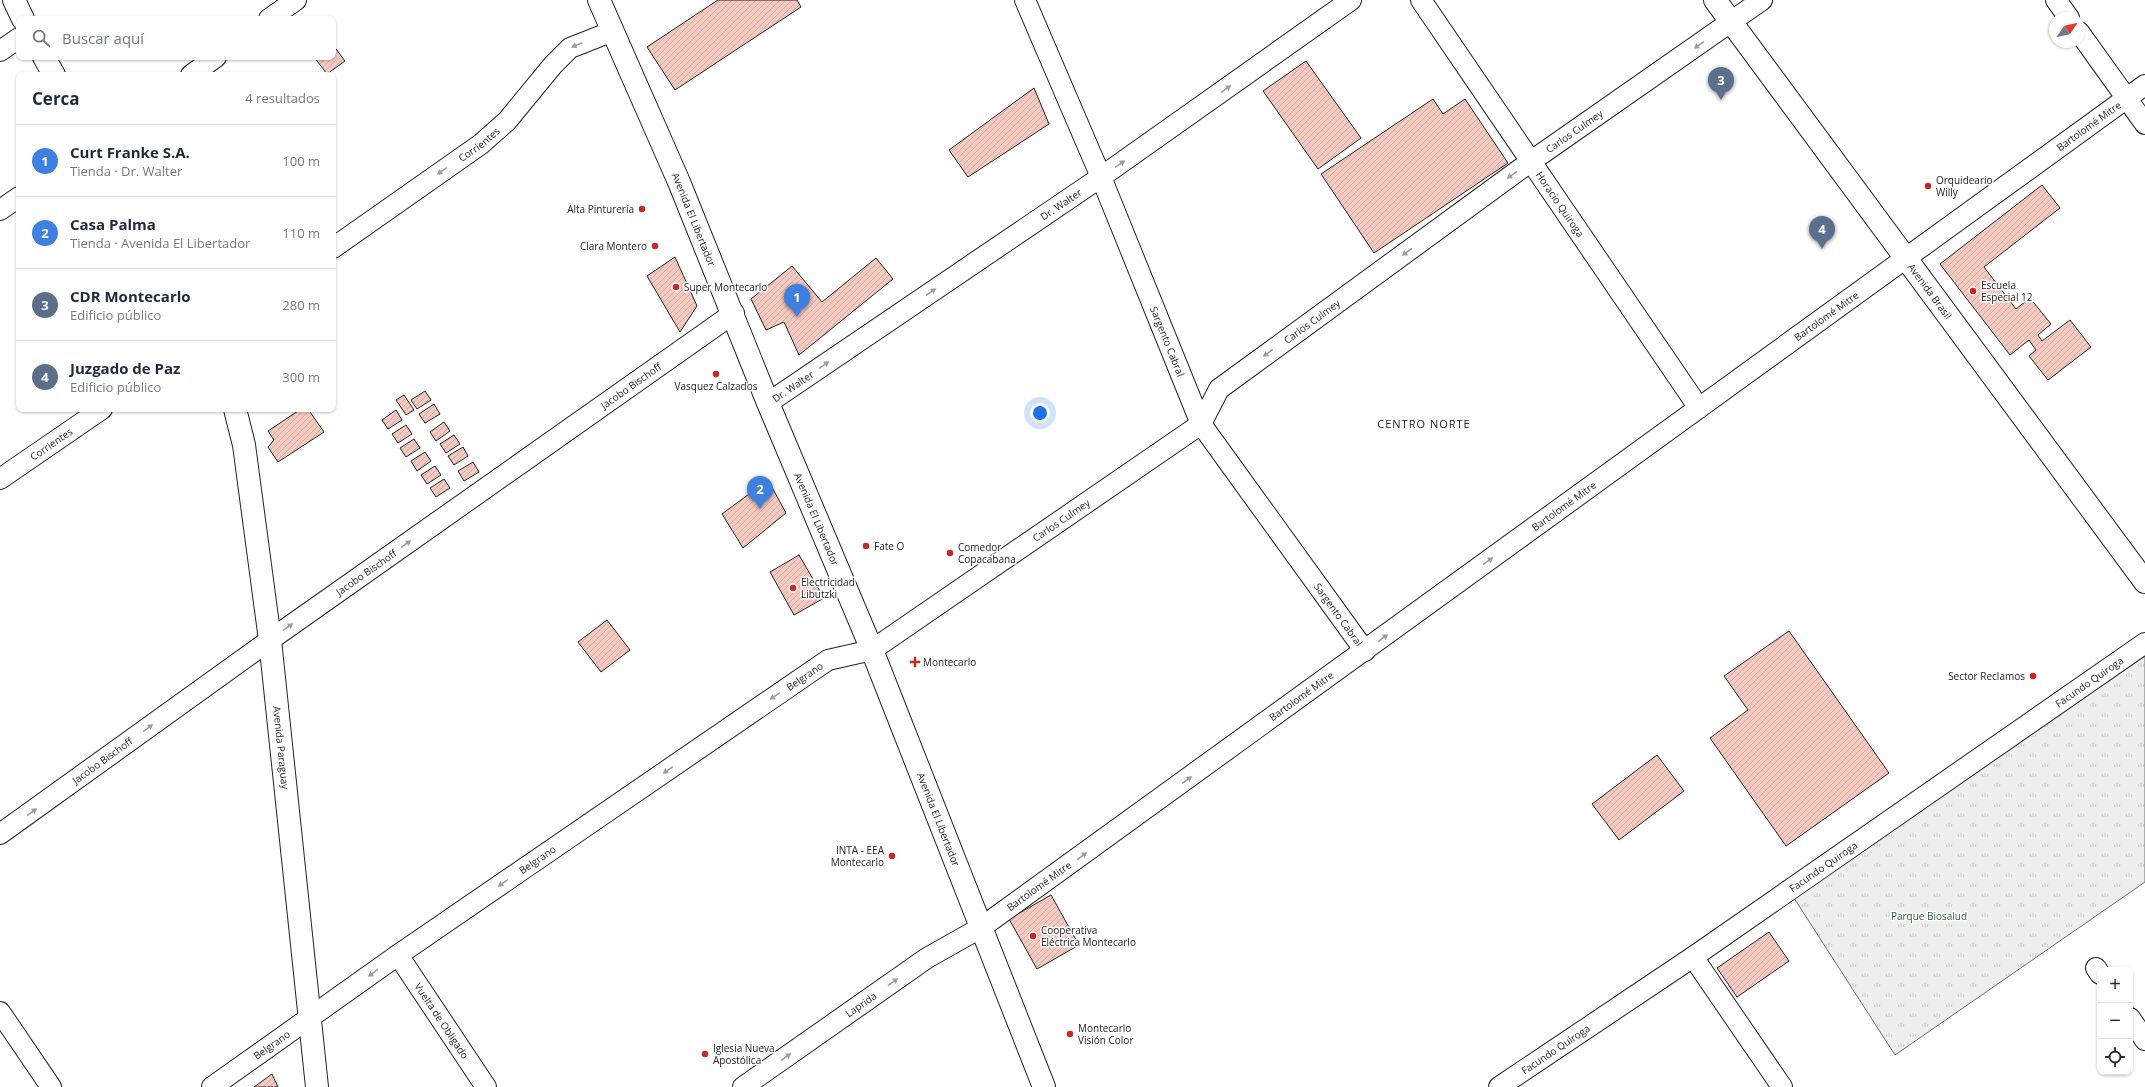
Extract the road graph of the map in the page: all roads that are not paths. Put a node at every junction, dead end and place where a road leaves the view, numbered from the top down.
1 (14, 0) edge
2 (296, 0) edge
3 (599, 0) edge
4 (1025, 0) edge
5 (1350, 0) edge
6 (1421, 0) edge
7 (1715, 0) edge
8 (1762, 0) edge
9 (2056, 0) edge
10 (2065, 12) edge
11 (22, 16) edge
12 (274, 16) edge
13 (1731, 22) junction
14 (613, 31) junction
15 (16, 40) edge
16 (2085, 40) edge
17 (0, 51) edge
18 (46, 60) edge
19 (212, 60) edge
20 (52, 72) edge
21 (195, 72) edge
22 (2145, 85) edge
23 (2126, 98) junction
24 (2145, 124) edge
25 (1530, 162) junction
26 (1101, 178) junction
27 (16, 199) edge
28 (0, 210) edge
29 (336, 246) edge
30 (1906, 256) junction
31 (734, 313) junction
32 (768, 403) junction
33 (1699, 408) junction
34 (98, 412) edge
35 (236, 412) edge
36 (1201, 424) junction
37 (0, 480) edge
38 (2145, 582) edge
39 (270, 640) junction
40 (2145, 643) edge
41 (872, 650) junction
42 (1365, 651) junction
43 (0, 834) edge
44 (982, 927) junction
45 (398, 954) junction
46 (1693, 957) junction
47 (0, 1012) edge
48 (310, 1019) junction
49 (2133, 1022) edge
50 (2145, 1040) edge
51 (50, 1087) edge
52 (212, 1087) edge
53 (316, 1087) edge
54 (486, 1087) edge
55 (743, 1087) edge
56 (1044, 1087) edge
57 (1499, 1087) edge
58 (1782, 1087) edge

1 - 11 main road
2 - 12 street
3 - 14 main road, Avenida El Libertador
4 - 26 street, Sargento Cabral
26 -> 5 street, Dr. Walter
6 - 25 street, Horacio Quiroga
7 - 13 main road, Avenida Brasil
8 - 13 street, Carlos Culmey
9 - 10 street
13 -> 25 street, Carlos Culmey
13 - 30 main road, Avenida Brasil
14 -> 29 street, Corrientes
14 - 31 main road, Avenida El Libertador
15 - 17 street
16 - 23 street
18 - 20 main road
19 - 21 street
22 - 23 street, Bartolomé Mitre
23 - 24 street
23 - 30 street, Bartolomé Mitre
25 - 33 street, Horacio Quiroga
25 -> 36 street, Carlos Culmey
32 -> 26 street, Dr. Walter
26 - 36 street, Sargento Cabral
27 - 28 street
30 - 33 street, Bartolomé Mitre
30 - 38 main road, Avenida Brasil
31 - 32 main road, Avenida El Libertador
39 -> 31 street, Jacobo Bischoff
32 - 41 main road, Avenida El Libertador
42 -> 33 street, Bartolomé Mitre
34 - 37 street, Corrientes
35 - 39 main road, Avenida Paraguay
36 - 41 street, Carlos Culmey
36 - 42 street, Sargento Cabral
43 -> 39 street, Jacobo Bischoff
39 - 48 main road, Avenida Paraguay
40 - 46 street, Facundo Quiroga
41 - 44 main road, Avenida El Libertador
41 -> 45 street, Belgrano
44 -> 42 street, Bartolomé Mitre
55 -> 44 street, Laprida
44 - 56 main road, Avenida El Libertador
45 -> 48 street, Belgrano
45 - 54 street, Vuelta de Obligado
46 - 57 street, Facundo Quiroga
46 - 58 street
47 - 51 street
48 - 52 street, Belgrano
48 - 53 main road, Avenida Paraguay
49 - 50 street

